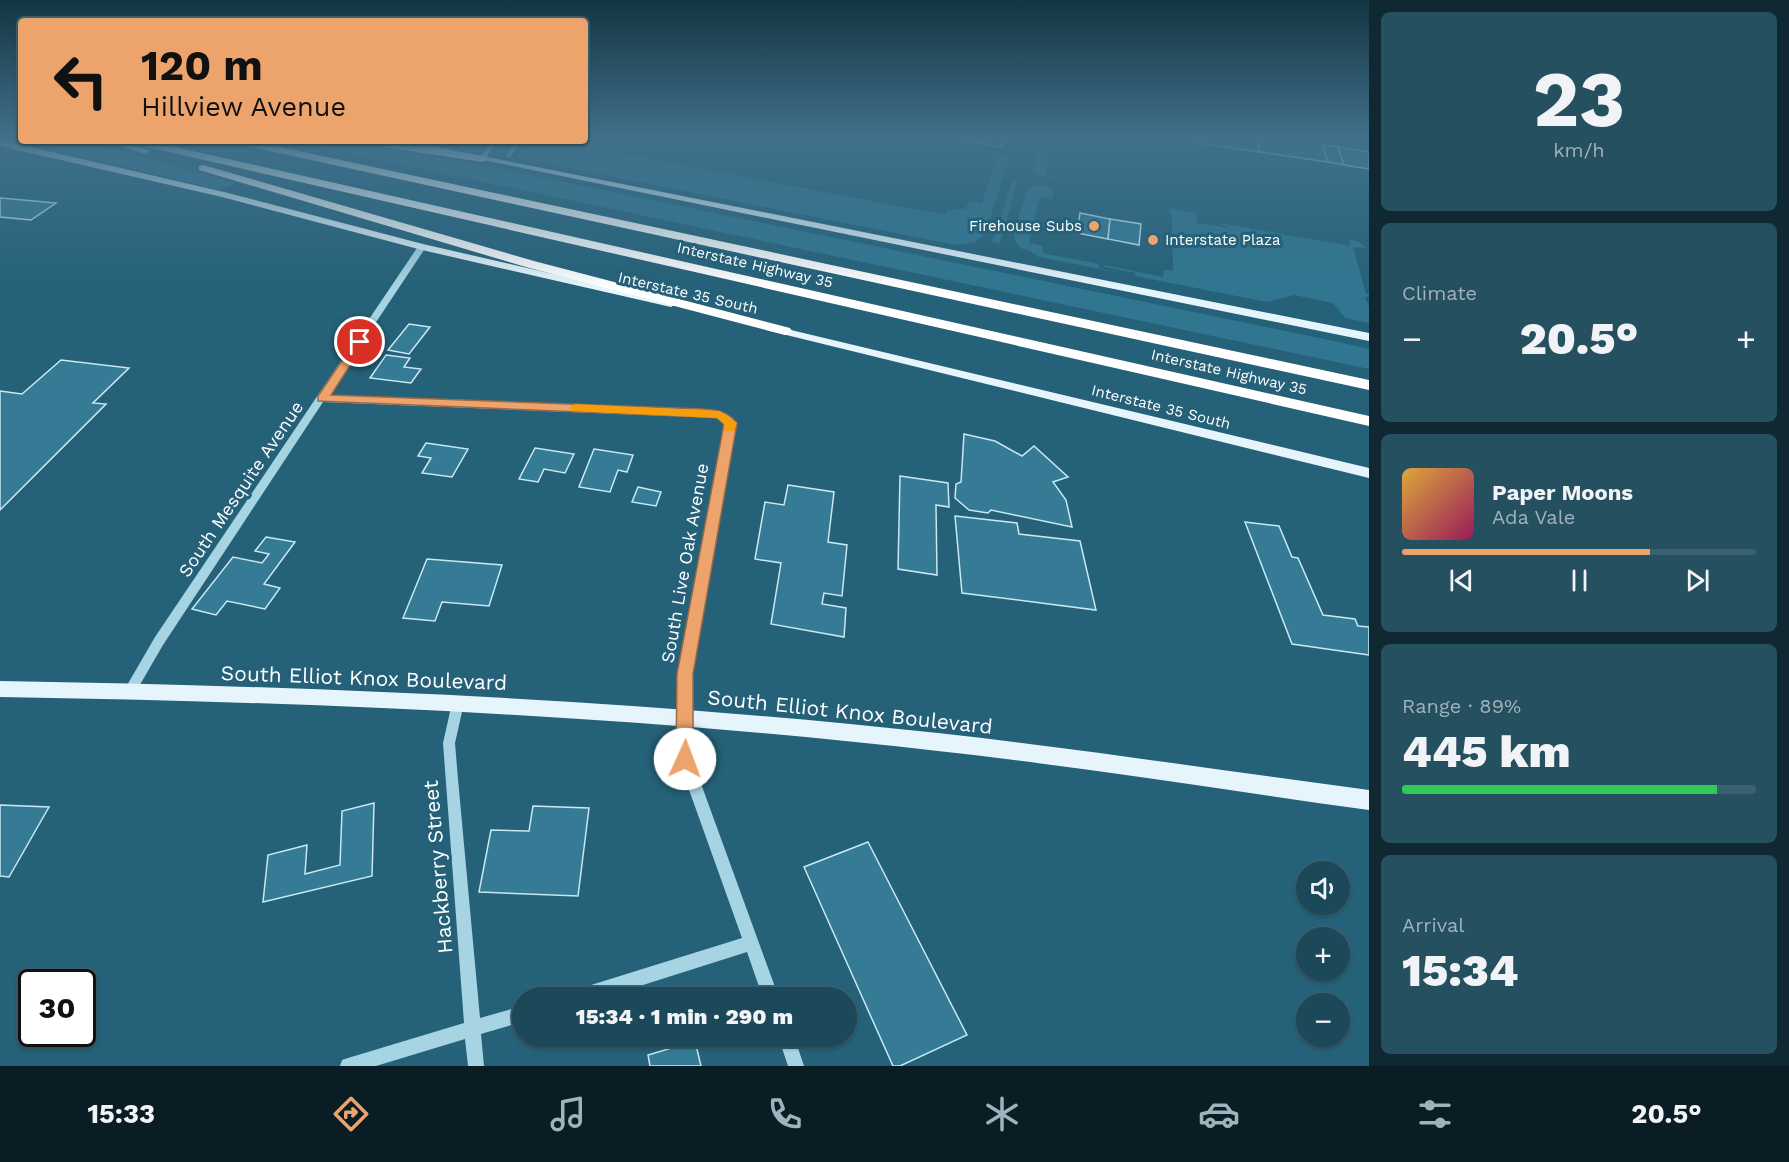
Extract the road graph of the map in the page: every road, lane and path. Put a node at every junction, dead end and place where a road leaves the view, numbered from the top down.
1 (197, 189) edge
2 (274, 189) edge
3 (345, 189) edge
4 (458, 189) edge
5 (628, 189) edge
6 (422, 247) junction
7 (785, 331) junction
8 (1369, 337) edge
9 (1369, 386) edge
10 (322, 399) junction
11 (1369, 421) edge
12 (1369, 473) edge
13 (0, 689) edge
14 (130, 691) junction
15 (458, 703) junction
16 (686, 718) junction
17 (1369, 800) edge
18 (751, 943) junction
19 (610, 987) edge
20 (767, 987) edge
21 (512, 1017) edge
22 (474, 1029) junction
23 (790, 1047) edge
24 (348, 1066) edge
25 (476, 1066) edge
26 (796, 1066) edge

1 - 6 main road, Interstate 35 South
2 - 7 highway
3 - 11 highway, Interstate Highway 35
4 - 9 highway, Interstate Highway 35
5 - 8 main road
6 - 7 main road, Interstate 35 South
6 - 10 street, South Mesquite Avenue
7 - 12 main road, Interstate 35 South
10 - 14 street, South Mesquite Avenue
10 - 16 street, South Live Oak Avenue
13 - 14 main road, South Elliot Knox Boulevard
14 - 15 main road, South Elliot Knox Boulevard
15 - 16 main road, South Elliot Knox Boulevard
15 - 22 street, Hackberry Street
16 - 17 main road, South Elliot Knox Boulevard
16 - 18 street, South Live Oak Avenue
18 - 19 street
18 - 20 street, South Live Oak Avenue
21 - 22 street
22 - 24 street
22 - 25 street, Hackberry Street
23 - 26 street

